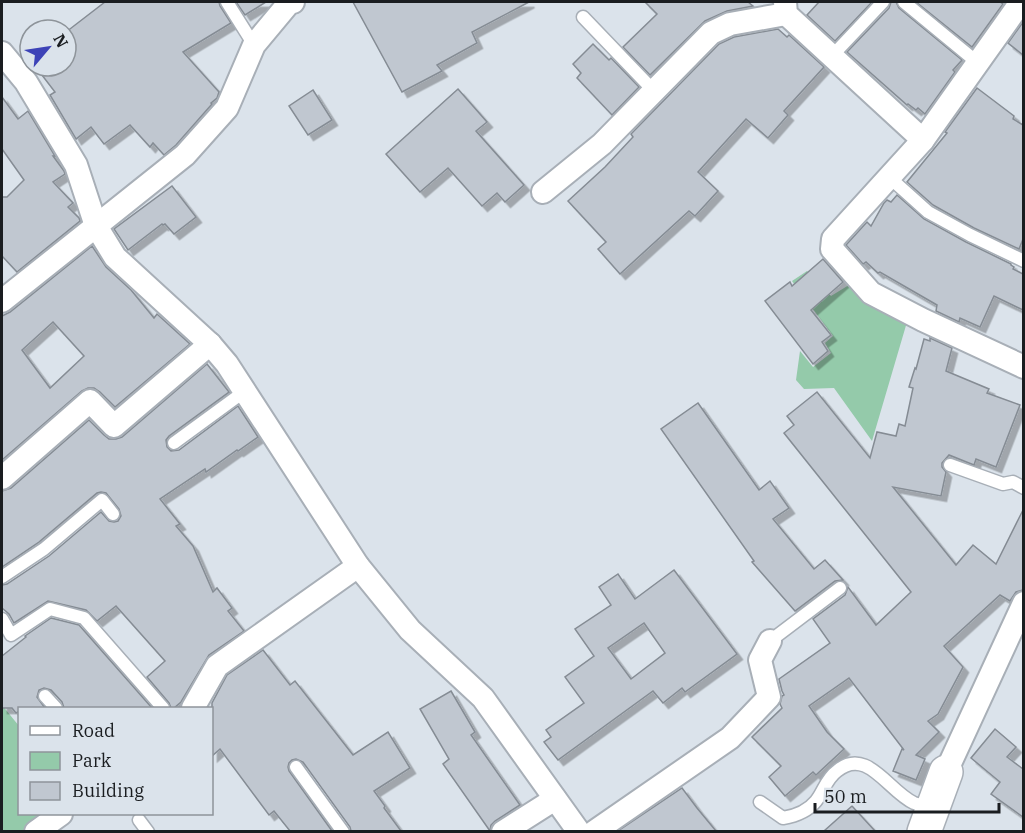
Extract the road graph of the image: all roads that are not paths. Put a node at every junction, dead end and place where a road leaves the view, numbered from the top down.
1 (227, 2) edge
2 (293, 2) edge
3 (883, 2) edge
4 (904, 2) edge
5 (1021, 2) edge
6 (785, 8) edge
7 (583, 18) dead end
8 (254, 45) junction
9 (2, 53) edge
10 (832, 56) junction
11 (978, 63) junction
12 (654, 92) junction
13 (923, 140) junction
14 (889, 177) junction
15 (543, 192) dead end
16 (96, 226) junction
17 (1023, 261) edge
18 (2, 301) edge
19 (210, 345) junction
20 (1023, 367) edge
21 (245, 391) junction
22 (174, 443) dead end
23 (950, 465) dead end
24 (2, 478) edge
25 (1023, 488) edge
26 (113, 514) dead end
27 (358, 566) junction
28 (2, 577) edge
29 (840, 588) dead end
30 (1023, 603) edge
31 (2, 619) edge
32 (770, 641) joint
33 (45, 696) dead end
34 (55, 707) edge
35 (162, 707) edge
36 (194, 707) edge
37 (296, 767) dead end
38 (946, 772) joint
39 (555, 799) junction
40 (760, 802) dead end
41 (58, 815) edge
42 (929, 819) edge
43 (139, 820) dead end
44 (36, 831) edge
45 (148, 831) edge
46 (343, 831) edge
47 (503, 831) edge
48 (579, 831) edge
49 (594, 831) edge

1 - 8 lane
2 - 8 street
3 - 10 lane
4 - 11 lane
5 - 11 street
6 - 10 street
6 - 12 street
7 - 12 lane
8 - 16 street
9 - 16 street
10 - 13 street
11 - 13 street
12 - 15 street
13 - 14 street
14 - 17 lane
14 - 20 street
16 - 18 street
16 - 19 street
19 - 21 street
19 - 24 street
21 - 22 lane
21 - 27 street
23 - 25 lane
26 - 28 lane
27 - 36 street
27 - 39 street
29 - 32 lane
30 - 38 street
31 - 35 lane
32 - 49 street
33 - 34 lane
37 - 46 lane
38 - 42 street
39 - 47 street
39 - 48 street
40 - 42 lane
41 - 44 street
43 - 45 lane

